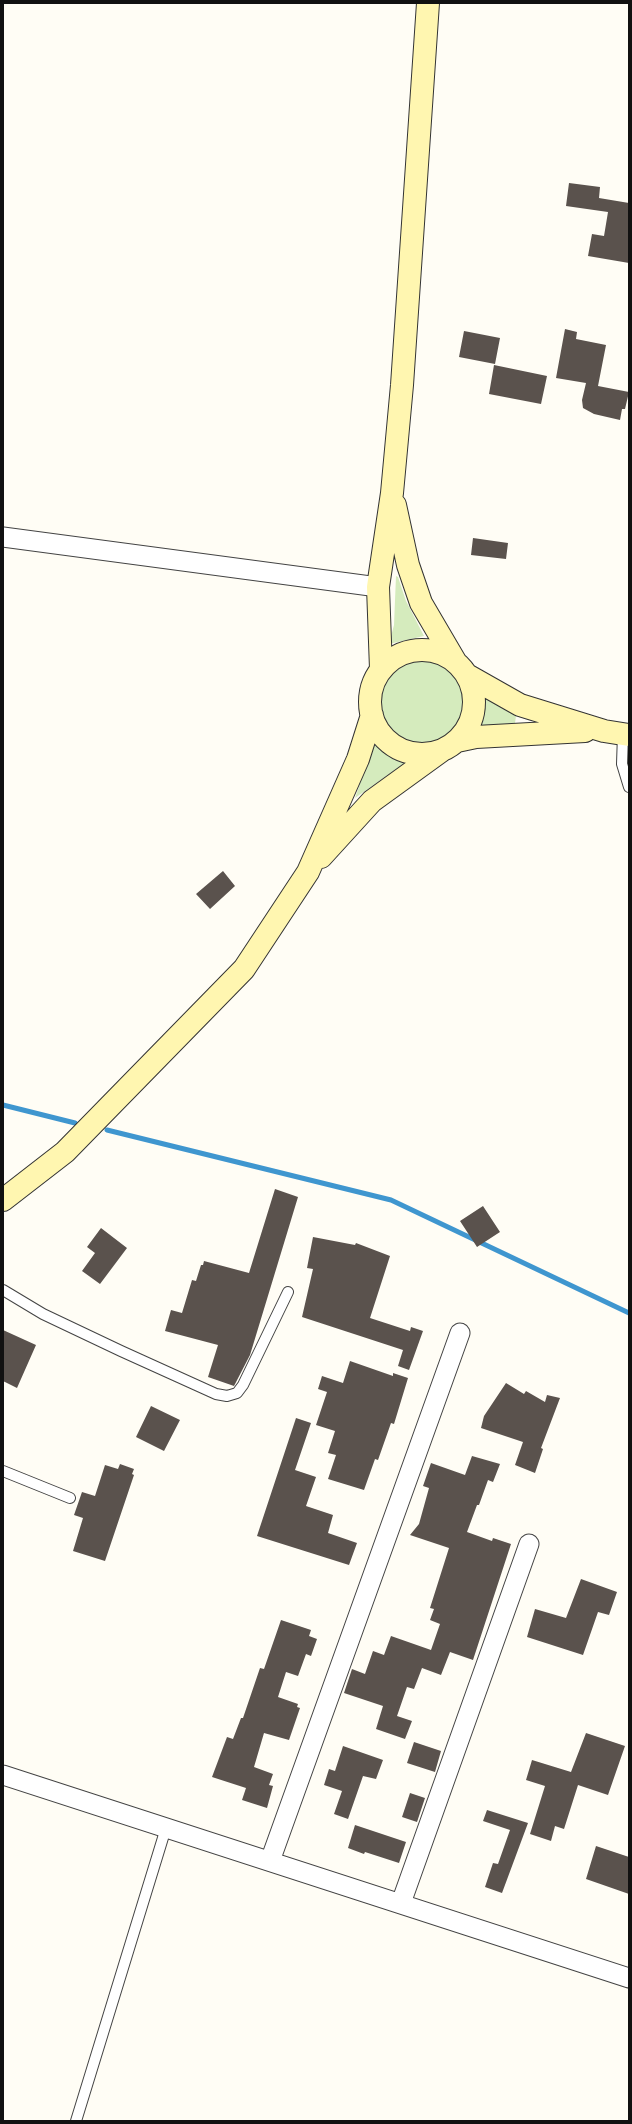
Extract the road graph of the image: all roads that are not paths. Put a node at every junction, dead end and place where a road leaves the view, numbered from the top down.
1 (428, 3) edge
2 (392, 493) junction
3 (3, 537) edge
4 (413, 579) junction
5 (378, 587) junction
6 (461, 668) junction
7 (381, 669) junction
8 (372, 715) junction
9 (619, 733) edge
10 (449, 746) junction
11 (629, 787) edge
12 (308, 872) junction
13 (3, 1200) edge
14 (3, 1290) edge
15 (288, 1292) dead end
16 (460, 1333) dead end
17 (3, 1471) edge
18 (70, 1498) dead end
19 (529, 1544) dead end
20 (3, 1775) edge
21 (166, 1828) junction
22 (270, 1861) junction
23 (401, 1903) junction
24 (629, 1978) edge
25 (76, 2121) edge

1 - 2 main road
2 - 4 main road
2 - 5 main road
3 - 5 street
4 - 5 main road
4 - 6 main road
5 - 7 main road
6 - 7 main road
6 - 9 main road
6 - 10 main road
7 - 8 main road
8 - 10 main road
8 - 12 main road
9 - 10 main road
9 - 11 lane
10 - 12 main road
12 - 13 main road
14 - 15 lane
16 - 22 street
17 - 18 lane
19 - 23 street
20 - 21 street
21 - 22 street
21 - 25 lane
22 - 23 street
23 - 24 street

